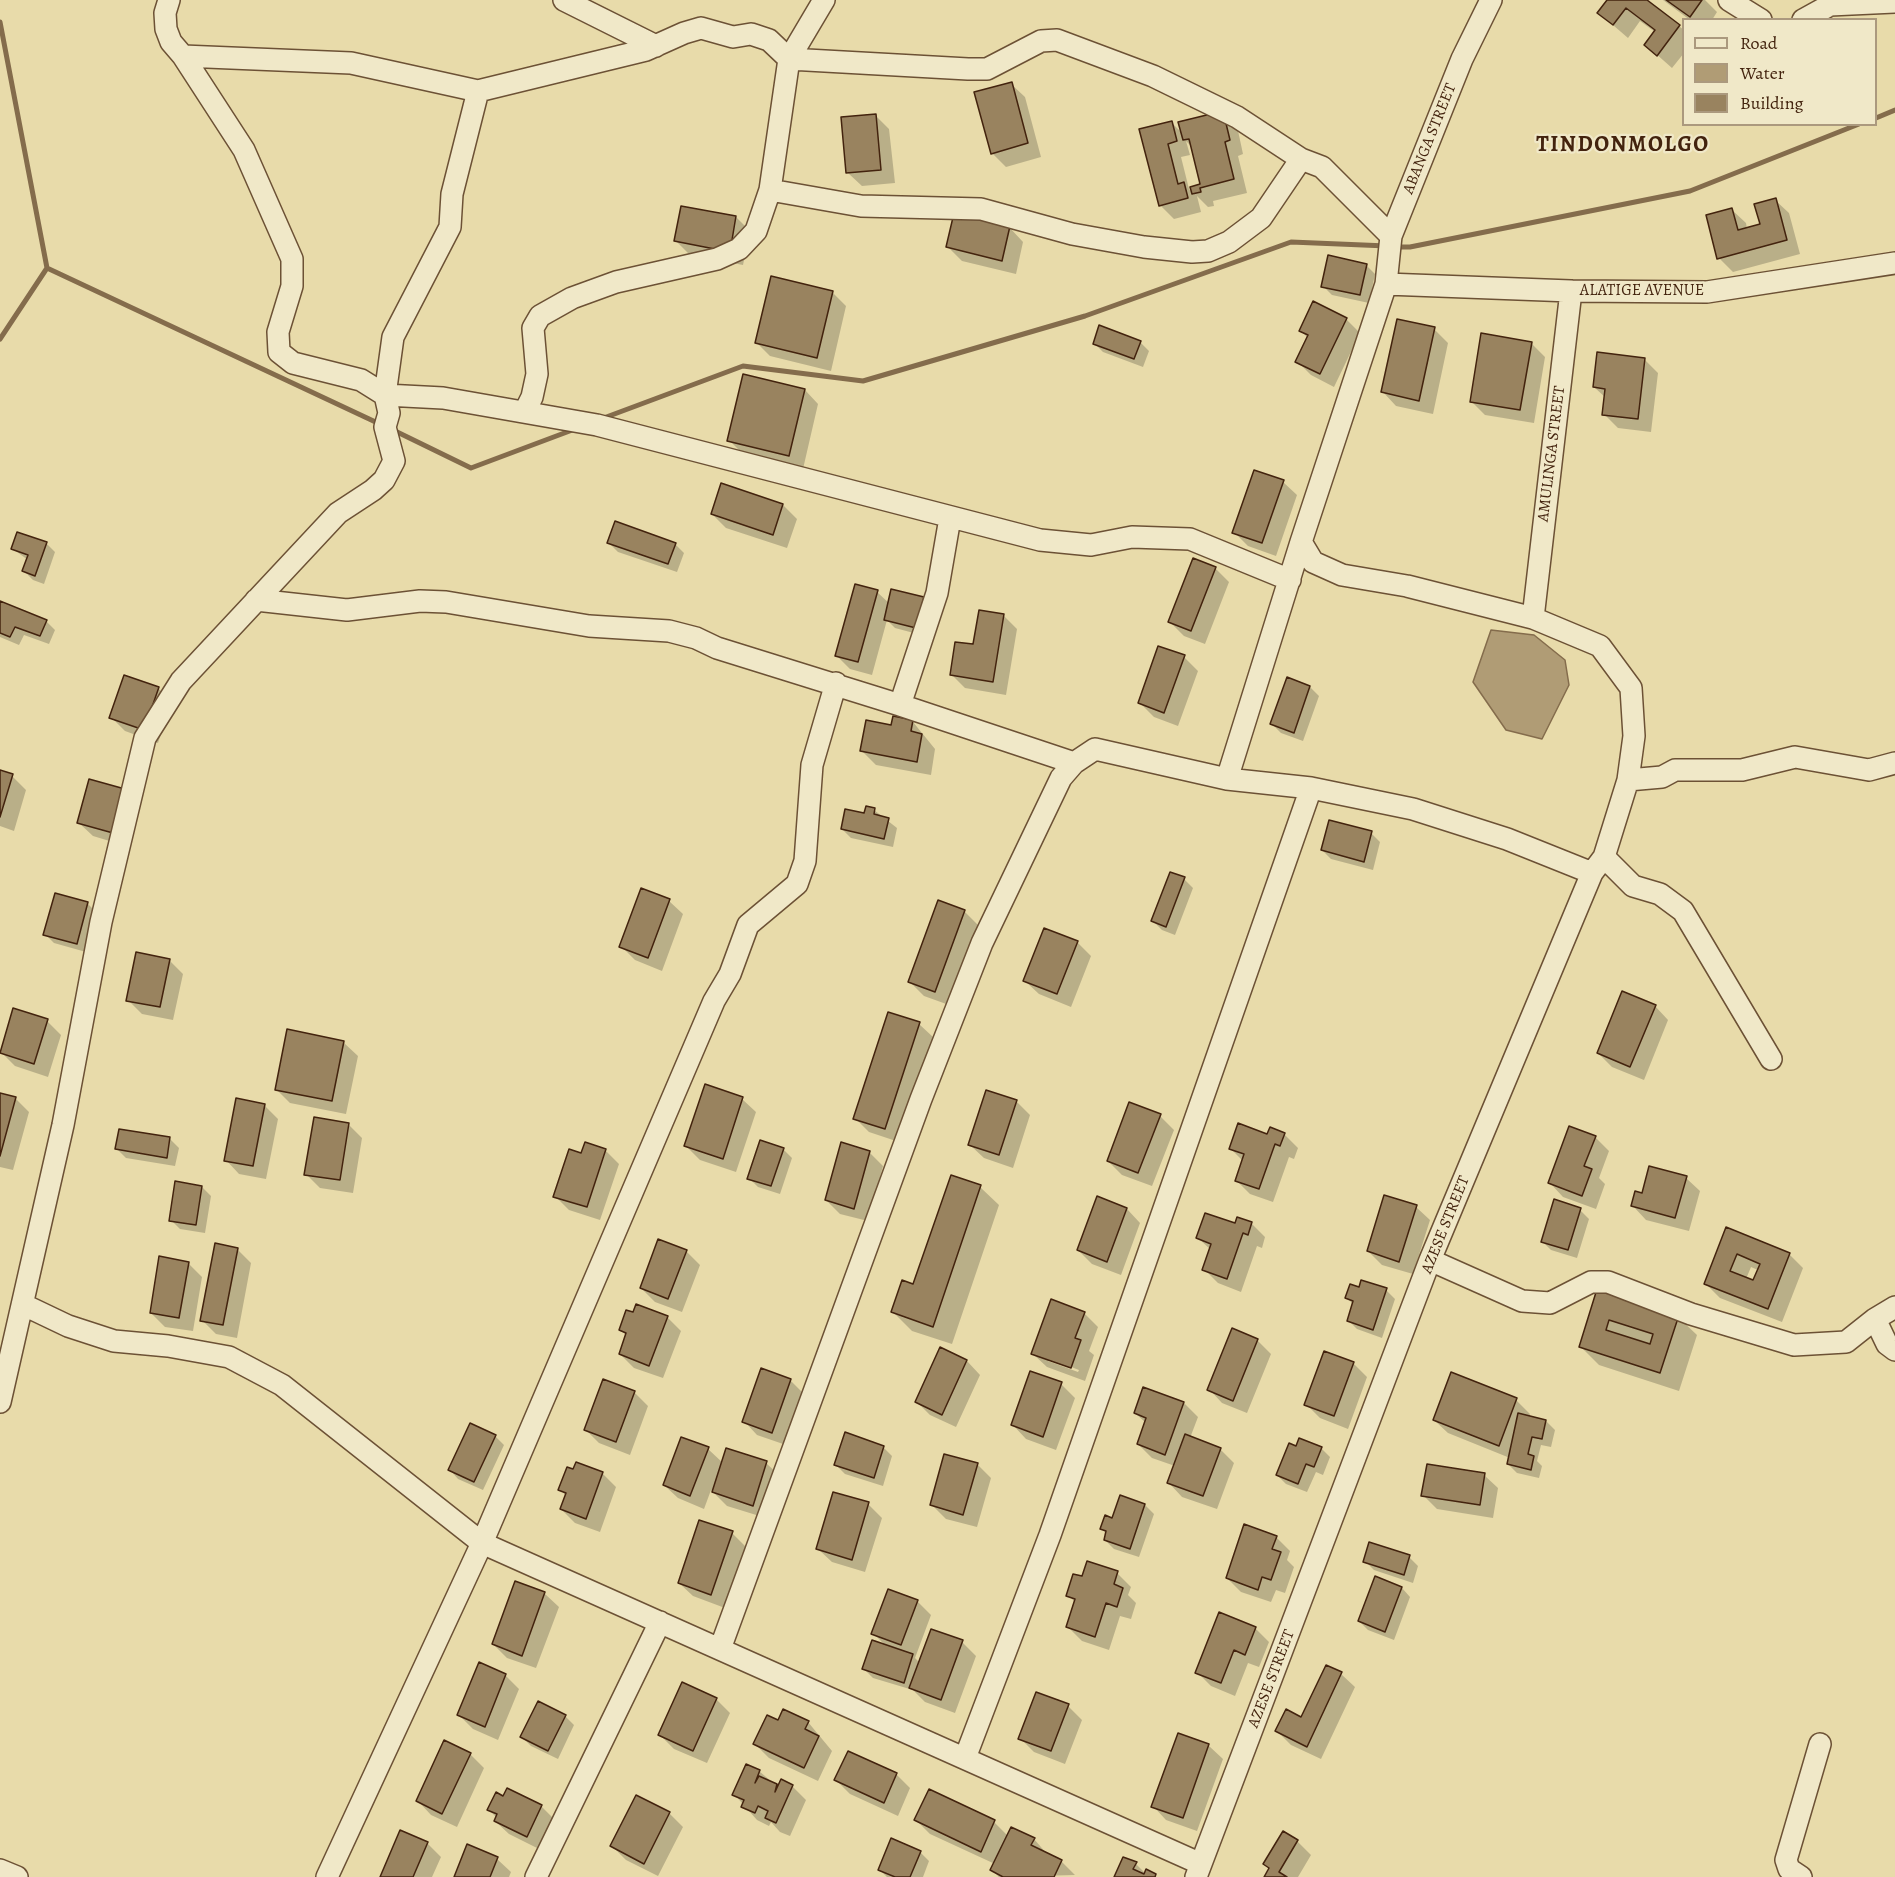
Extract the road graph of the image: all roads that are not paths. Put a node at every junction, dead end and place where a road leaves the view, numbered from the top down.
1 (169, 0) edge
2 (564, 0) edge
3 (824, 0) edge
4 (1491, 0) edge
5 (1729, 0) edge
6 (1895, 2) edge
7 (1758, 18) edge
8 (1807, 18) edge
9 (656, 46) junction
10 (183, 56) junction
11 (789, 59) junction
12 (478, 91) junction
13 (1300, 159) junction
14 (770, 190) junction
15 (1391, 236) junction
16 (1895, 264) edge
17 (1386, 284) junction
18 (1571, 291) junction
19 (385, 395) junction
20 (525, 411) junction
21 (950, 518) junction
22 (1301, 542) junction
23 (1290, 580) junction
24 (256, 600) junction
25 (1533, 618) junction
26 (836, 683) junction
27 (900, 705) junction
28 (1074, 763) junction
29 (1895, 763) edge
30 (1227, 779) junction
31 (1628, 780) junction
32 (1311, 788) junction
33 (1598, 865) junction
34 (1771, 1059) dead end
35 (1430, 1260) junction
36 (24, 1305) junction
37 (1895, 1307) edge
38 (1875, 1319) junction
39 (1895, 1350) edge
40 (0, 1402) edge
41 (482, 1543) junction
42 (660, 1622) junction
43 (720, 1649) junction
44 (1820, 1744) dead end
45 (965, 1758) junction
46 (0, 1870) edge
47 (1198, 1870) edge
48 (17, 1877) edge
49 (327, 1877) edge
50 (536, 1877) edge
51 (1801, 1877) edge

1 - 10 street
2 - 9 street
3 - 11 street
4 - 15 street, ABANGA STREET
5 - 7 street
6 - 8 street
9 - 11 street
9 - 12 street
10 - 12 street
10 - 19 street
11 - 13 street
11 - 14 street
12 - 19 street
13 - 14 street
13 - 15 street
14 - 20 street
15 - 17 street, ABANGA STREET
16 - 18 street, ALATIGE AVENUE
17 - 18 street, ALATIGE AVENUE
17 - 22 street, ABANGA STREET
18 - 25 street, AMULINGA STREET
19 - 20 street
19 - 24 street
20 - 21 street
21 - 23 street
21 - 27 street
22 - 23 street, ABANGA STREET
22 - 25 street, AZESE STREET
23 - 30 street, ABANGA STREET
24 - 26 street
24 - 36 street
25 - 31 street, AZESE STREET
26 - 27 street
26 - 41 street
27 - 28 street
28 - 30 street
28 - 43 street
29 - 31 street
30 - 32 street
31 - 33 street, AZESE STREET
32 - 33 street
32 - 45 street
33 - 34 street
33 - 35 street, AZESE STREET
35 - 38 street
35 - 47 street, AZESE STREET
36 - 40 street
36 - 41 street
37 - 38 street
38 - 39 street
41 - 42 street
41 - 49 street
42 - 43 street
42 - 50 street
43 - 45 street
44 - 51 street
45 - 47 street
46 - 48 street

